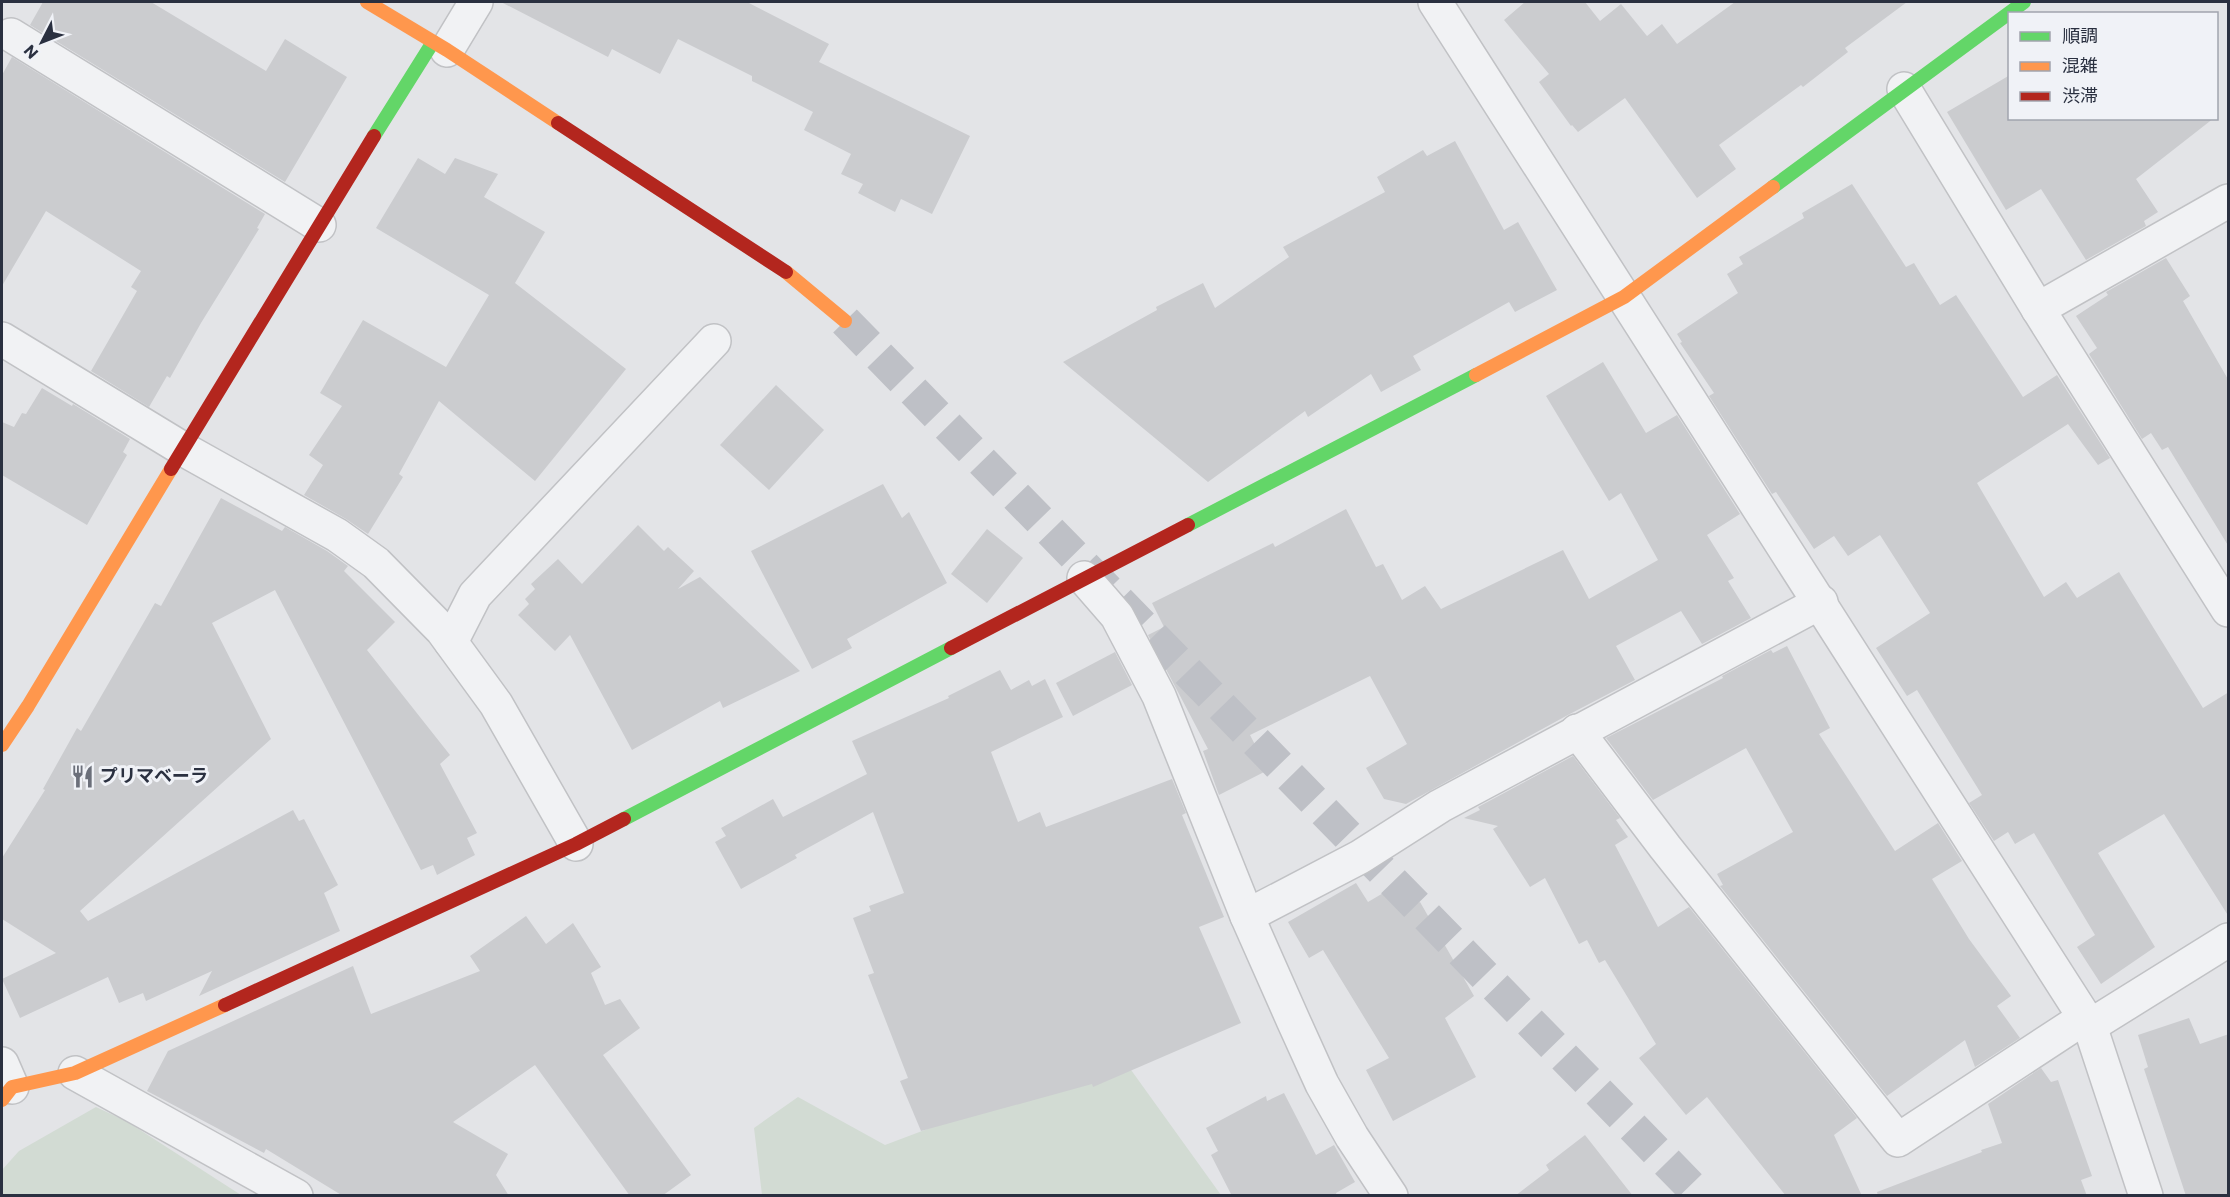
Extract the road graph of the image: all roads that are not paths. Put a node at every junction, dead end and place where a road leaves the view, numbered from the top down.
1 (367, 2) edge
2 (476, 2) edge
3 (1436, 2) edge
4 (2024, 2) edge
5 (2010, 12) edge
6 (2008, 14) edge
7 (11, 35) dead end
8 (440, 46) junction
9 (1904, 90) junction
10 (2229, 201) edge
11 (319, 225) junction
12 (1624, 297) junction
13 (2038, 309) junction
14 (845, 321) tunnel mouth
15 (2, 339) edge
16 (714, 341) dead end
17 (183, 449) junction
18 (1084, 578) junction
19 (1821, 602) junction
20 (2229, 610) edge
21 (451, 642) junction
22 (1577, 731) junction
23 (2, 745) edge
24 (576, 844) junction
25 (1247, 916) junction
26 (2229, 940) edge
27 (2087, 1022) junction
28 (75, 1073) junction
29 (5, 1084) edge
30 (296, 1196) edge
31 (1390, 1196) edge
32 (2146, 1196) edge

1 - 8 street
2 - 8 street
3 - 12 street
4 - 5 street
6 - 9 street
7 - 11 street
8 - 11 street
8 - 14 street
9 - 12 street
9 - 13 street
10 - 13 street
11 - 17 street
12 - 18 street
12 - 19 street
13 - 20 street
15 - 17 street
16 - 21 street
17 - 21 street
17 - 23 street
18 - 24 street
18 - 25 street
19 - 22 street
19 - 27 street
21 - 24 street
22 - 25 street
22 - 27 street
24 - 28 street
25 - 31 street
26 - 27 street
27 - 32 street
28 - 29 street
28 - 30 street

